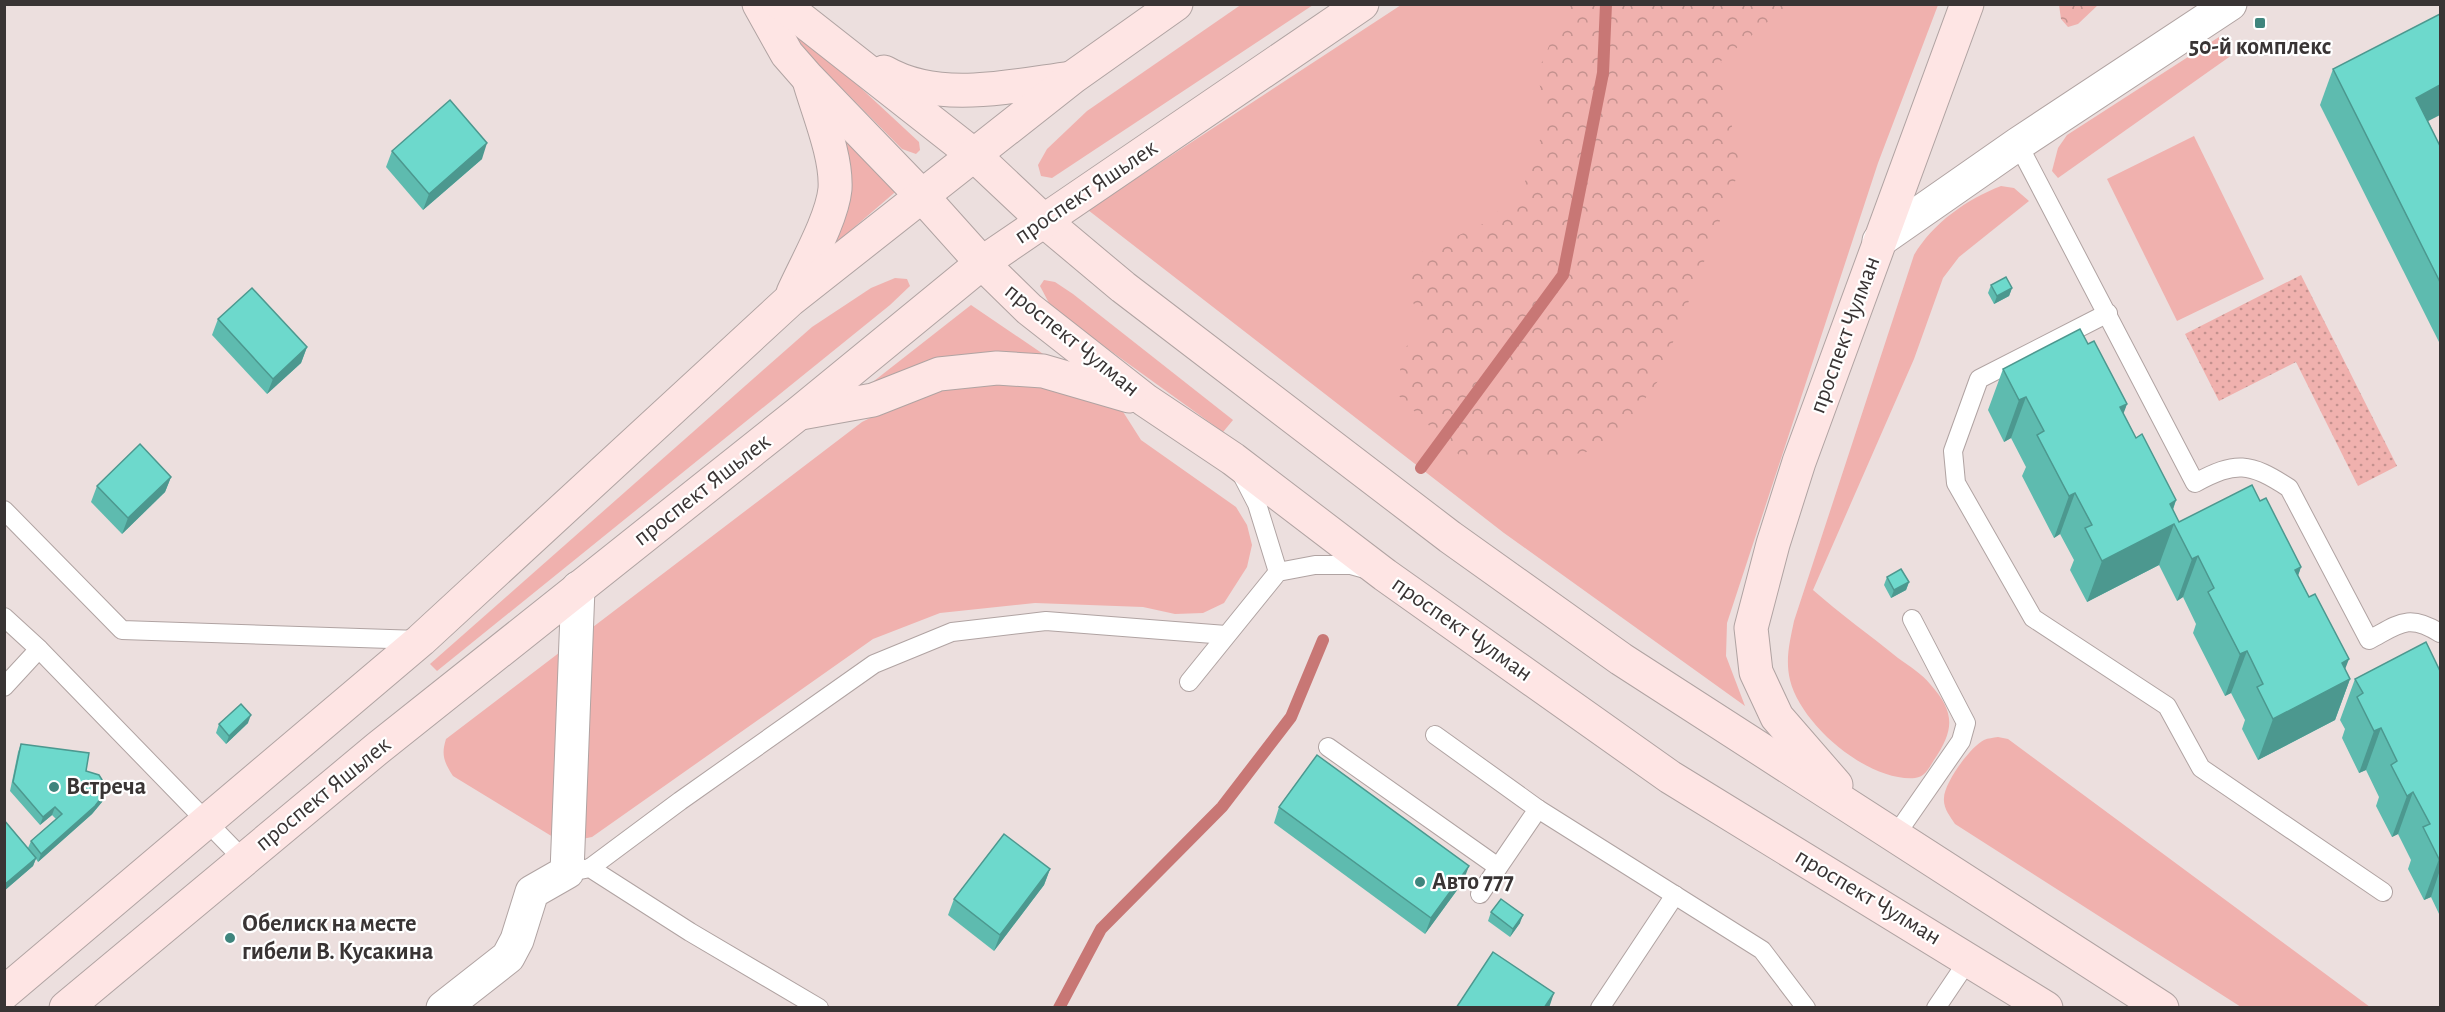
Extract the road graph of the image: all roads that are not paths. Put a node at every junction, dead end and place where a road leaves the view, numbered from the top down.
1 (759, 4) edge
2 (782, 4) edge
3 (1176, 4) edge
4 (1362, 4) edge
5 (1967, 4) edge
6 (2230, 4) edge
7 (839, 47) junction
8 (1073, 77) junction
9 (808, 78) junction
10 (2019, 144) junction
11 (974, 155) junction
12 (921, 195) junction
13 (1043, 220) junction
14 (1879, 241) junction
15 (982, 263) junction
16 (790, 300) junction
17 (2108, 313) junction
18 (1145, 400) junction
19 (799, 413) junction
20 (1233, 459) junction
21 (4, 510) edge
22 (1278, 572) junction
23 (1385, 575) junction
24 (578, 588) junction
25 (4, 617) edge
26 (1912, 619) dead end
27 (2440, 633) edge
28 (1226, 635) junction
29 (421, 640) junction
30 (39, 649) junction
31 (1189, 682) dead end
32 (4, 687) edge
33 (1435, 735) dead end
34 (1328, 747) dead end
35 (1538, 809) junction
36 (1862, 815) junction
37 (207, 823) junction
38 (1895, 836) junction
39 (243, 860) junction
40 (1498, 867) junction
41 (579, 870) junction
42 (2383, 892) dead end
43 (1480, 894) dead end
44 (1675, 895) junction
45 (1969, 959) junction
46 (4, 993) edge
47 (66, 1008) edge
48 (443, 1008) edge
49 (819, 1008) edge
50 (1600, 1008) edge
51 (1806, 1008) edge
52 (1936, 1008) edge
53 (2046, 1008) edge
54 (2162, 1008) edge

1 - 9 main road, проспект Чулман
2 - 7 main road
3 - 8 main road
4 - 13 main road, проспект Яшьлек
5 - 14 main road, проспект Чулман
6 - 10 street
7 - 8 main road
7 - 11 main road, проспект Чулман
8 - 11 main road
9 - 12 main road, проспект Чулман
9 - 16 main road
10 - 14 street
10 - 17 lane
11 - 12 main road
11 - 13 main road, проспект Чулман
12 - 15 main road, проспект Чулман
12 - 16 main road
13 - 15 main road, проспект Яшьлек
13 - 36 main road, проспект Чулман
14 - 36 main road, проспект Чулман
15 - 18 main road, проспект Чулман
15 - 19 main road, проспект Яшьлек
16 - 29 main road
17 - 27 lane
17 - 42 lane
18 - 19 main road
18 - 20 main road, проспект Чулман
19 - 24 main road, проспект Яшьлек
20 - 22 lane
20 - 23 main road, проспект Чулман
21 - 29 lane
22 - 23 lane
22 - 28 lane
23 - 45 main road, проспект Чулман
24 - 39 main road, проспект Яшьлек
24 - 41 street
25 - 30 lane
26 - 38 lane
28 - 31 lane
28 - 41 lane
29 - 37 main road
30 - 32 lane
30 - 37 lane
33 - 35 lane
34 - 40 lane
35 - 40 lane
35 - 44 lane
36 - 38 main road, проспект Чулман
37 - 39 lane
37 - 46 main road
38 - 54 main road, проспект Чулман
39 - 47 main road, проспект Яшьлек
40 - 43 lane
41 - 48 street
41 - 49 lane
44 - 50 lane
44 - 51 lane
45 - 52 lane
45 - 53 main road, проспект Чулман

